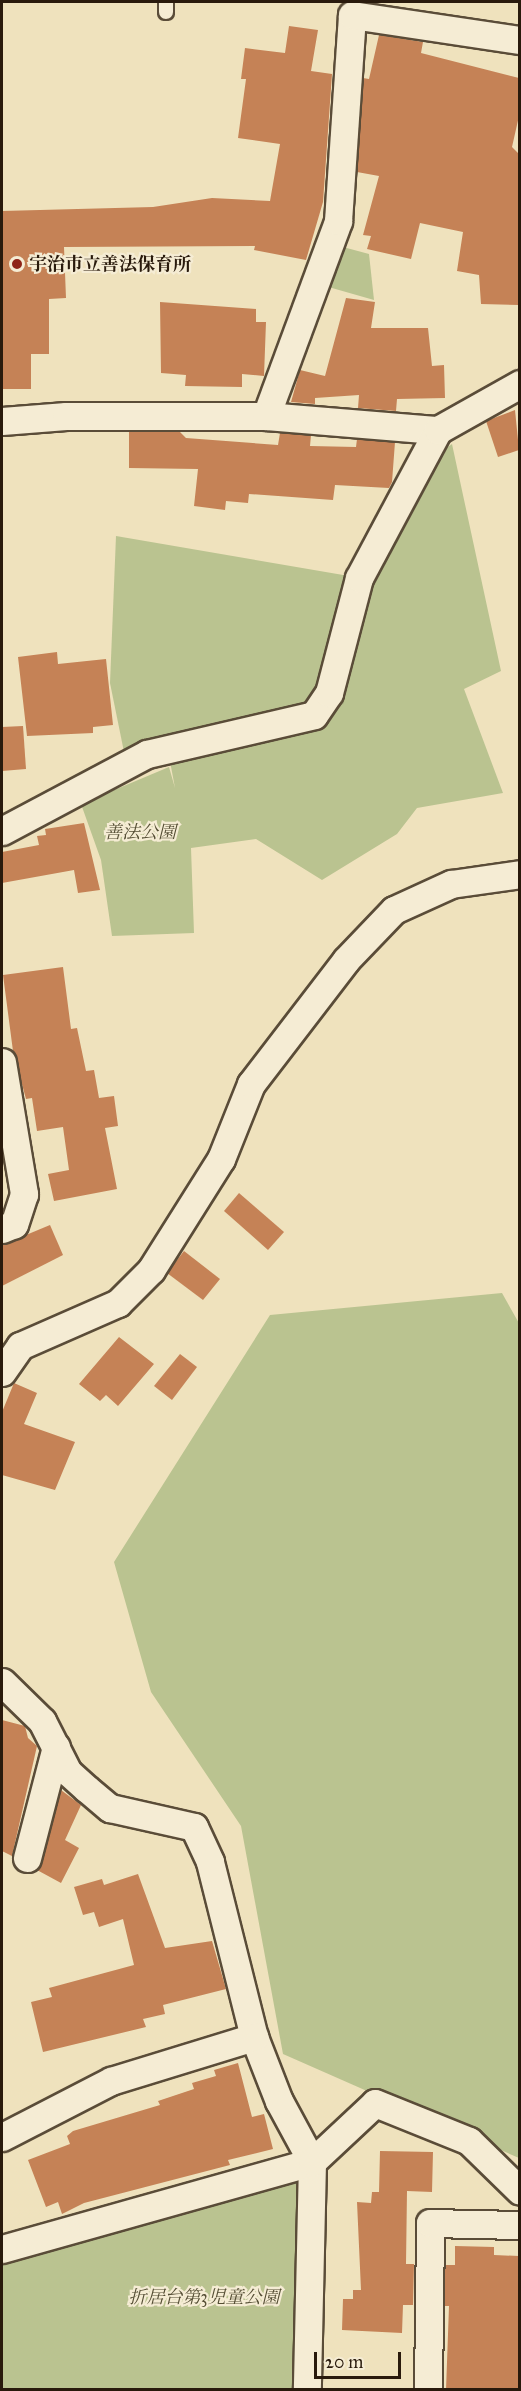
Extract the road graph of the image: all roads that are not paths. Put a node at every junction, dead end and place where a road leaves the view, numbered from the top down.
1 (519, 40) edge
2 (519, 384) edge
3 (266, 416) junction
4 (2, 422) edge
5 (438, 430) junction
6 (2, 831) edge
7 (519, 874) edge
8 (2, 1062) edge
9 (2, 1229) edge
10 (2, 1372) edge
11 (2, 1682) edge
12 (56, 1748) junction
13 (27, 1858) dead end
14 (254, 2037) junction
15 (2, 2137) edge
16 (312, 2162) junction
17 (519, 2191) edge
18 (519, 2225) edge
19 (5, 2241) edge
20 (307, 2390) edge
21 (428, 2390) edge

1 - 3 street
2 - 5 street
3 - 4 street
3 - 5 street
5 - 6 street
7 - 10 street
8 - 9 street
11 - 12 street
12 - 13 street
12 - 14 street
14 - 15 street
14 - 16 street
16 - 17 street
16 - 19 street
16 - 20 street
18 - 21 street

